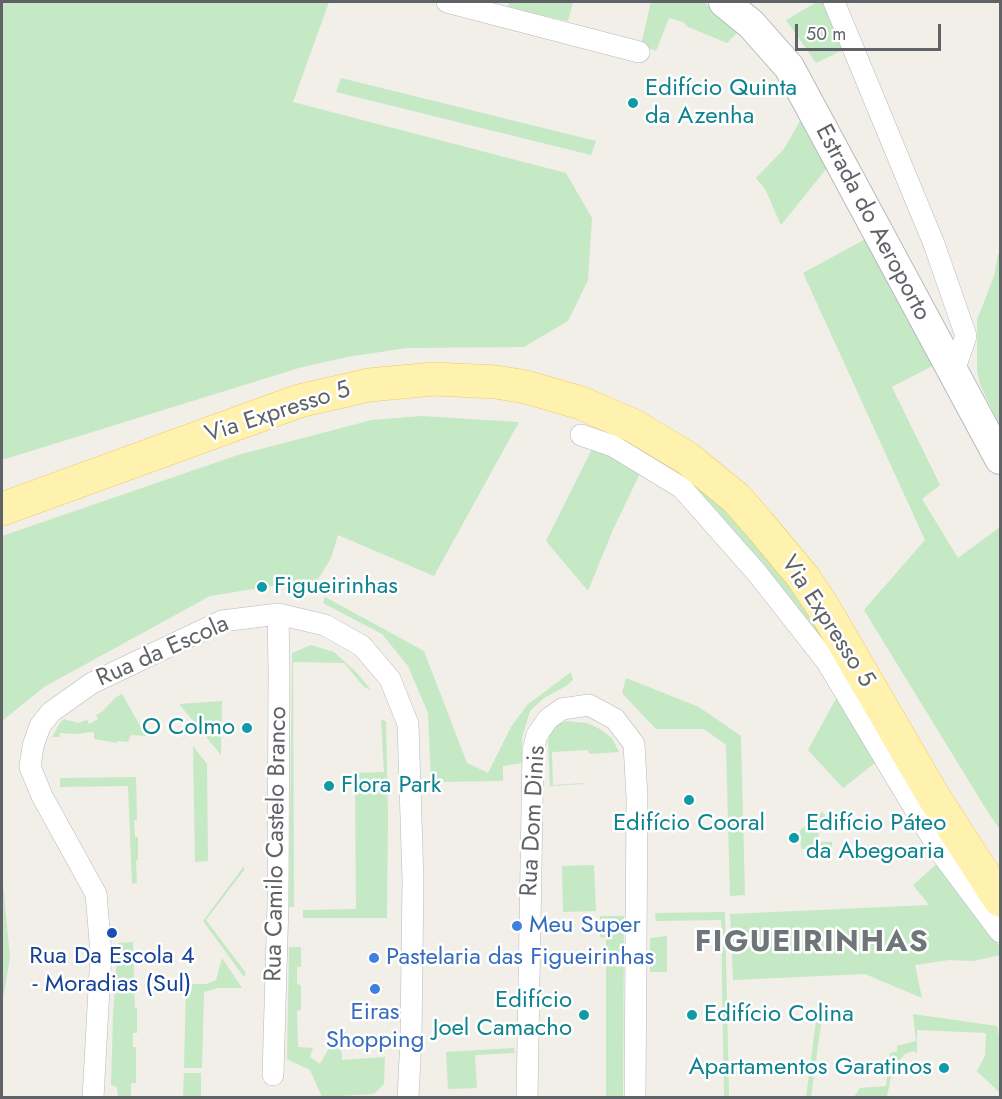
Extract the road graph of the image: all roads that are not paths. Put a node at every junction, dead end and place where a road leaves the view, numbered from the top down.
1 (447, 2) edge
2 (724, 2) edge
3 (834, 2) edge
4 (639, 52) dead end
5 (953, 374) junction
6 (581, 435) dead end
7 (1000, 459) edge
8 (2, 509) edge
9 (278, 614) junction
10 (1000, 900) edge
11 (1000, 932) edge
12 (273, 1075) dead end
13 (93, 1098) edge
14 (408, 1098) edge
15 (527, 1098) edge
16 (635, 1098) edge

1 - 4 street
2 - 5 main road, Estrada do Aeroporto
3 - 5 street
5 - 7 main road, Estrada do Aeroporto
6 - 11 street
8 - 10 main road, Via Expresso 5
9 - 12 street, Rua Camilo Castelo Branco
9 - 13 street, Rua da Escola
9 - 14 street, Rua da Escola
15 - 16 street, Rua Dom Dinis

